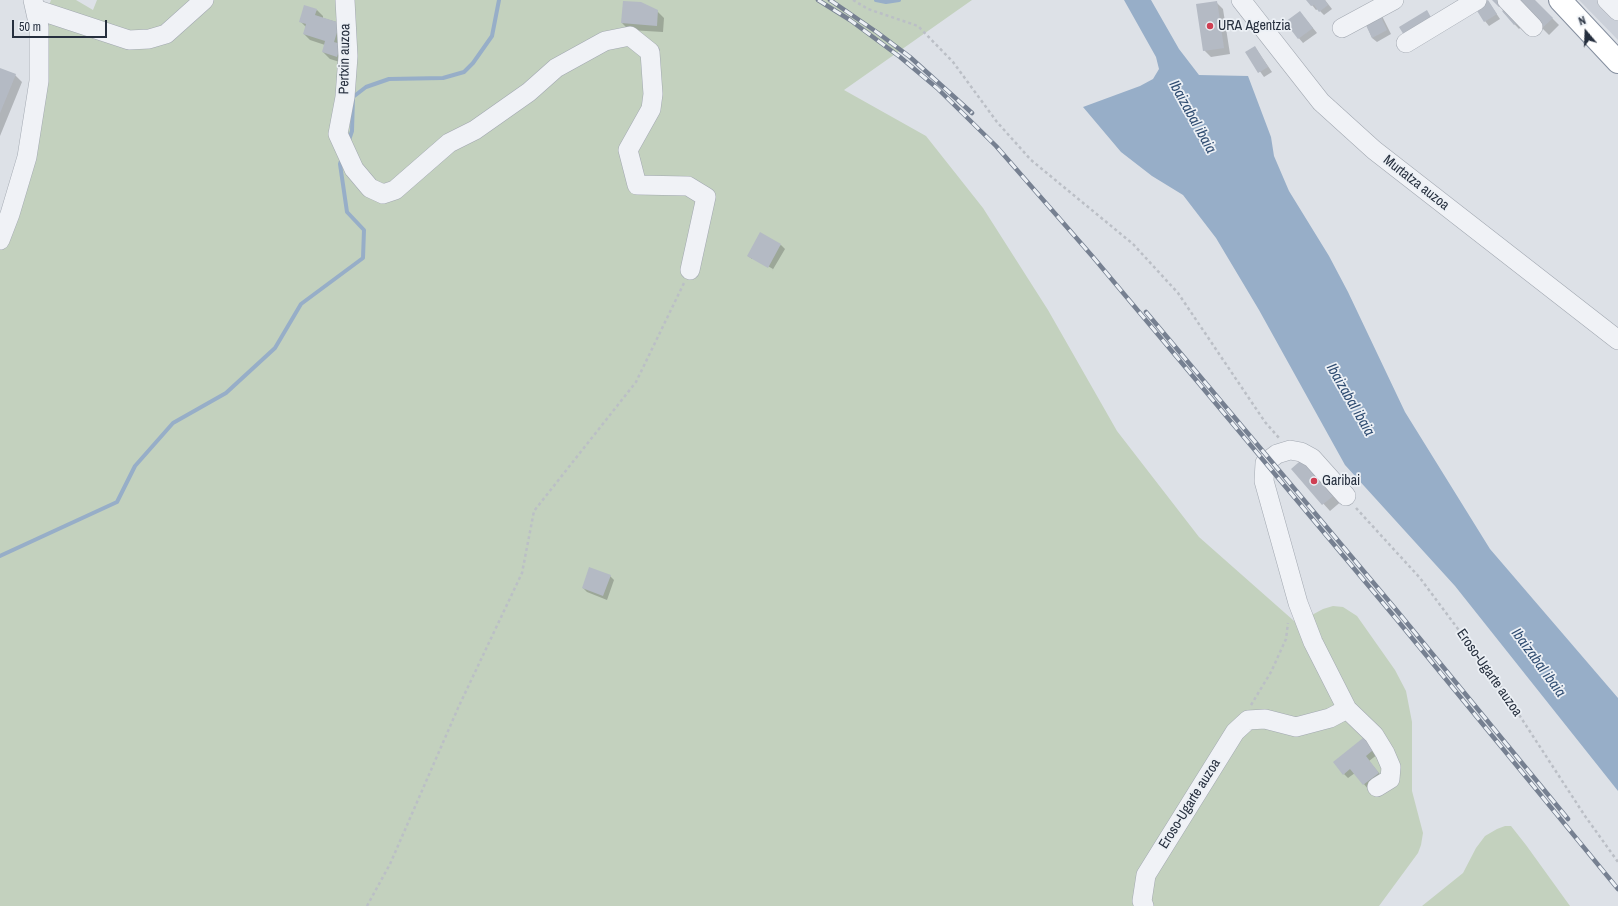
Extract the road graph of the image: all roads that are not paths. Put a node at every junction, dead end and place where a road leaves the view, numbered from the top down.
1 (204, 0) edge
2 (345, 0) edge
3 (1241, 0) edge
4 (1394, 0) edge
5 (1477, 0) edge
6 (1506, 0) edge
7 (1560, 0) edge
8 (1607, 0) edge
9 (34, 5) edge
10 (1618, 11) edge
11 (1533, 27) dead end
12 (1342, 28) dead end
13 (1406, 43) dead end
14 (1618, 62) edge
15 (0, 240) edge
16 (690, 270) road end
17 (1618, 340) edge
18 (1346, 496) road end
19 (1347, 709) junction
20 (1377, 787) dead end
21 (1144, 906) edge

1 - 9 street
2 - 16 street, Pertxin auzoa
3 - 17 street, Murtatza auzoa
4 - 12 street
5 - 13 street
6 - 11 street
7 - 14 highway
8 - 10 street
9 - 15 street
18 - 19 street
19 - 20 street
19 - 21 street, Eroso-Ugarte auzoa

